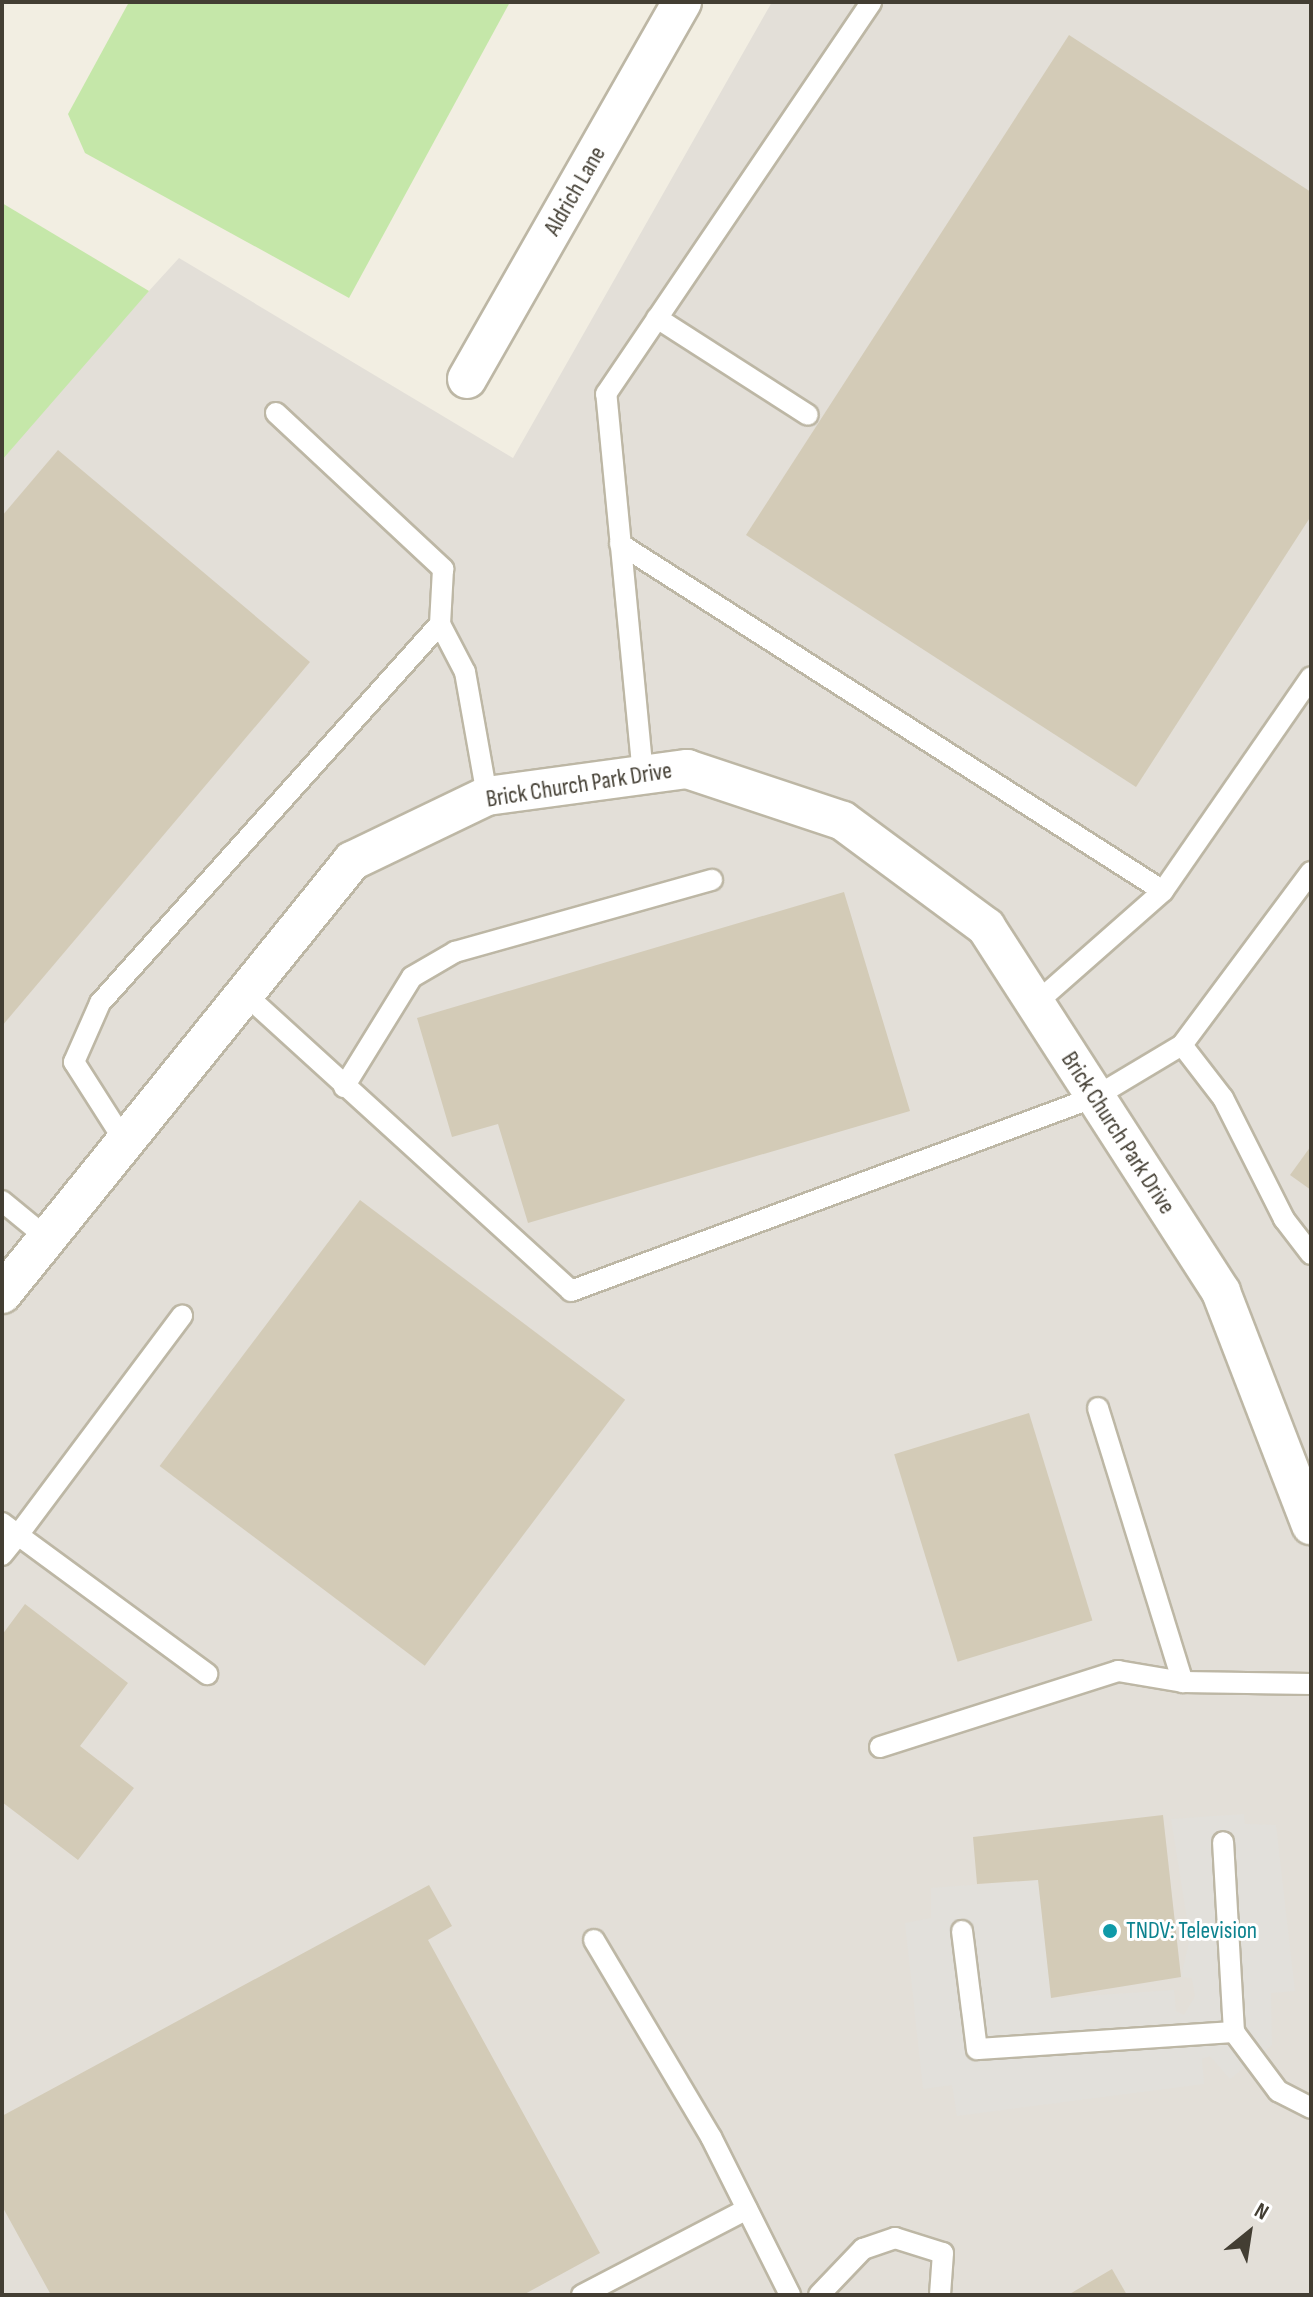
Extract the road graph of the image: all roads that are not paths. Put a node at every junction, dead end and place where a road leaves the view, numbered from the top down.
1 (682, 2) edge
2 (871, 2) edge
3 (657, 318) junction
4 (467, 379) dead end
5 (276, 413) dead end
6 (808, 415) dead end
7 (620, 544) junction
8 (440, 624) junction
9 (1311, 677) edge
10 (643, 775) junction
11 (487, 796) junction
12 (1311, 872) edge
13 (712, 880) dead end
14 (1163, 891) junction
15 (245, 994) junction
16 (1035, 1004) junction
17 (1182, 1045) junction
18 (344, 1087) junction
19 (1095, 1097) junction
20 (125, 1142) junction
21 (2, 1201) edge
22 (47, 1238) junction
23 (1311, 1254) edge
24 (2, 1294) edge
25 (182, 1316) dead end
26 (1098, 1408) dead end
27 (1311, 1525) edge
28 (10, 1529) edge
29 (2, 1555) edge
30 (207, 1674) dead end
31 (1183, 1682) junction
32 (1311, 1684) edge
33 (880, 1747) dead end
34 (1223, 1842) dead end
35 (962, 1931) dead end
36 (594, 1940) dead end
37 (1234, 2032) junction
38 (1311, 2108) edge
39 (747, 2209) junction
40 (582, 2295) edge
41 (790, 2295) edge
42 (819, 2295) edge
43 (940, 2295) edge

1 - 4 street, Aldrich Lane
2 - 3 lane
3 - 6 lane
3 - 7 lane
5 - 8 lane
7 - 10 lane
7 - 14 lane
8 - 11 lane
8 - 20 lane
9 - 14 lane
10 - 11 street, Brick Church Park Drive
10 - 16 street, Brick Church Park Drive
11 - 15 street, Brick Church Park Drive
12 - 17 lane
13 - 18 lane
14 - 16 lane
15 - 18 lane
15 - 20 street, Brick Church Park Drive
16 - 19 street, Brick Church Park Drive
17 - 19 lane
17 - 23 lane
18 - 19 lane
19 - 27 street, Brick Church Park Drive
20 - 22 street, Brick Church Park Drive
21 - 22 lane
22 - 24 street, Brick Church Park Drive
25 - 28 lane
26 - 31 lane
28 - 29 lane
28 - 30 lane
31 - 32 lane
31 - 33 lane
34 - 37 lane
35 - 37 lane
36 - 39 lane
37 - 38 lane
39 - 40 lane
39 - 41 lane
42 - 43 lane

